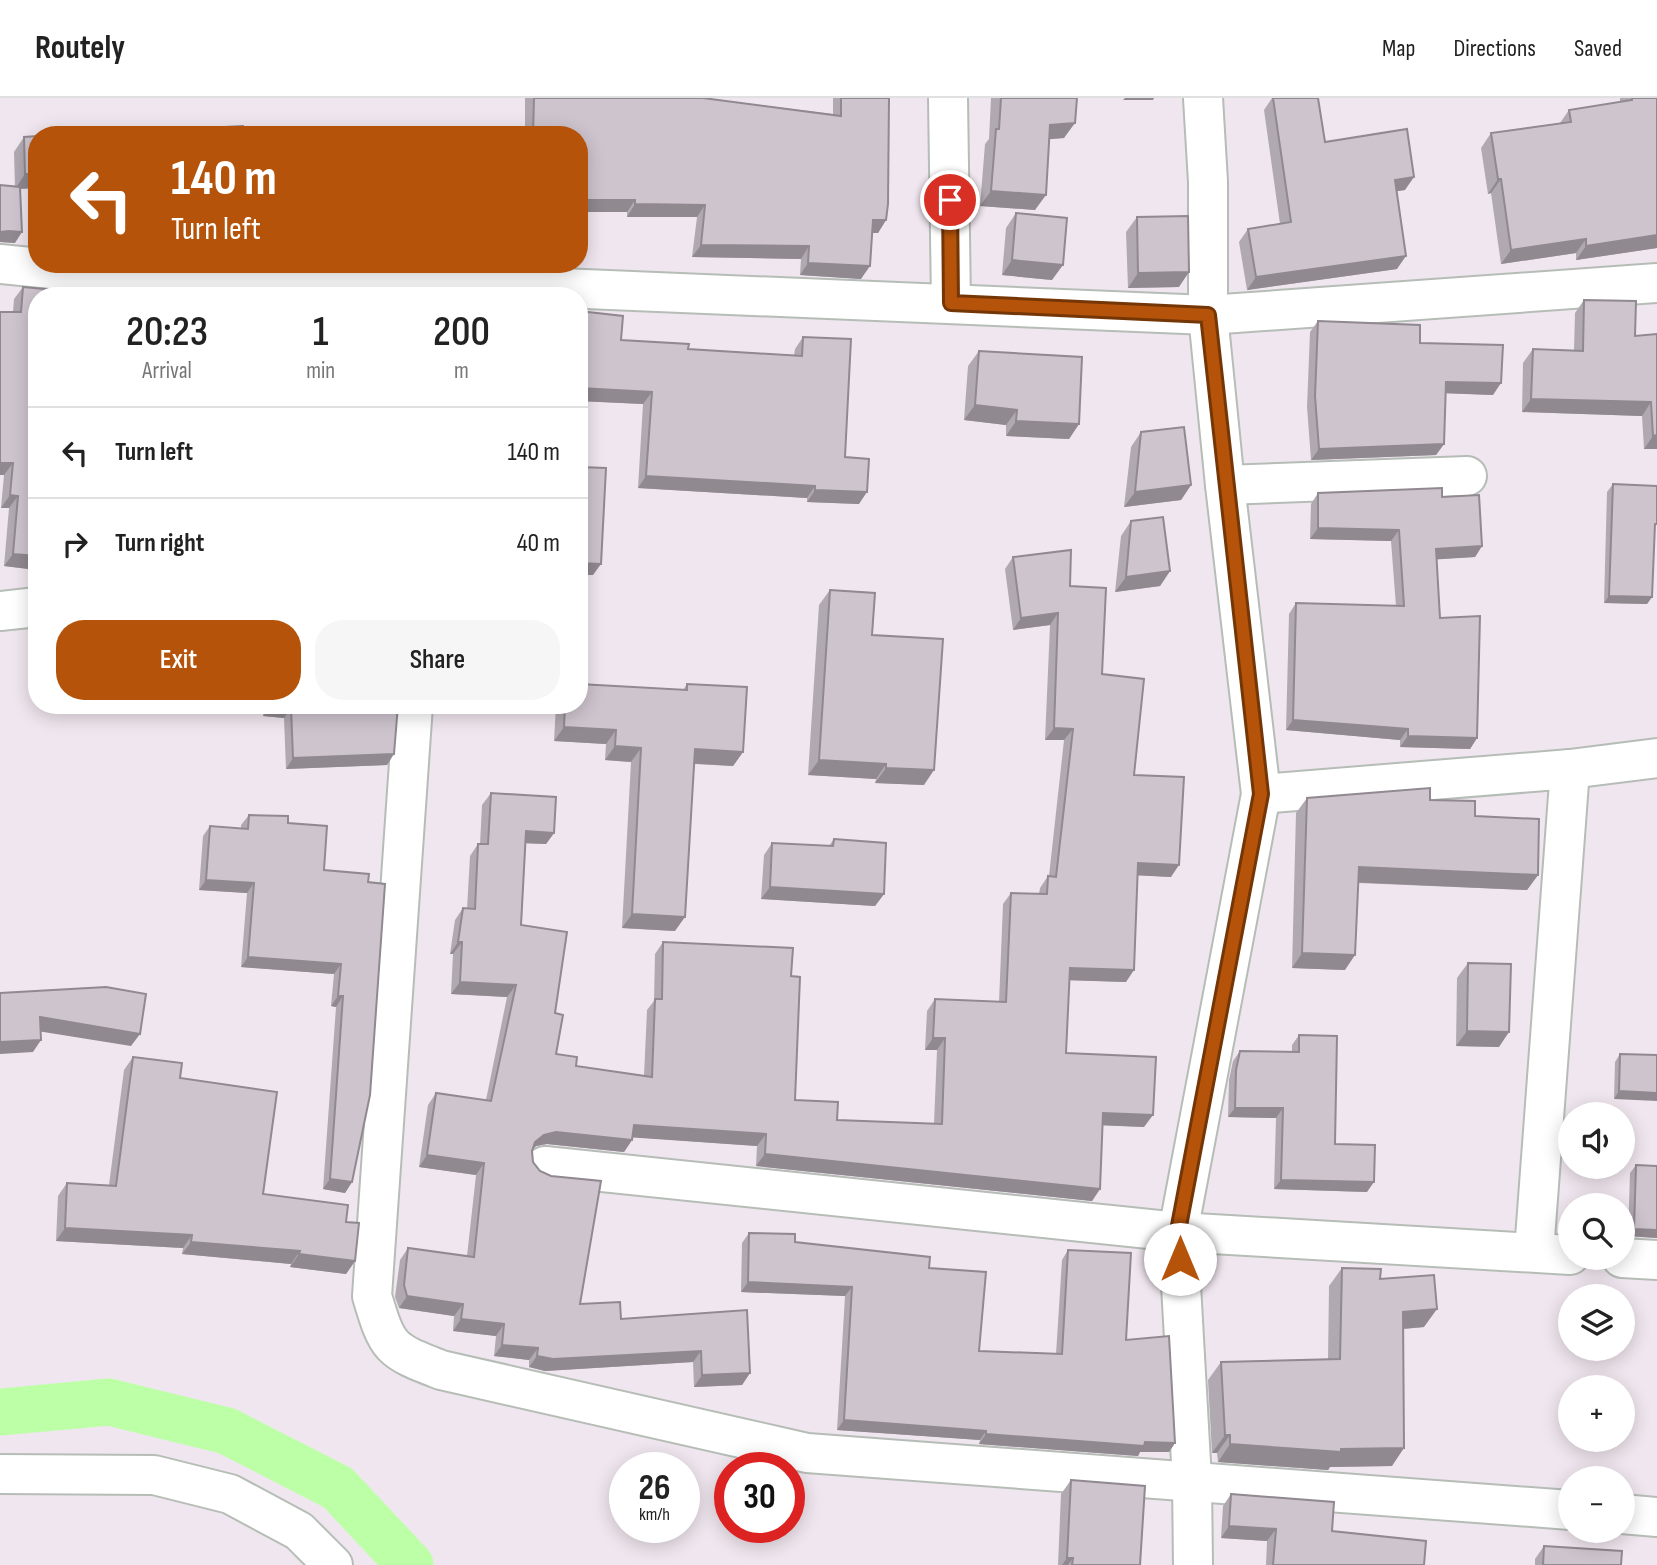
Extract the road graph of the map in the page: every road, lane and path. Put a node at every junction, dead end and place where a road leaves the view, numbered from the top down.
1 (948, 98) edge
2 (1203, 98) edge
3 (0, 264) edge
4 (28, 269) edge
5 (48, 273) edge
6 (1657, 283) edge
7 (112, 285) edge
8 (277, 287) edge
9 (588, 293) edge
10 (951, 303) junction
11 (1208, 315) junction
12 (1467, 476) dead end
13 (1225, 485) junction
14 (28, 608) edge
15 (0, 611) edge
16 (412, 714) edge
17 (1657, 758) edge
18 (1570, 769) junction
19 (1261, 794) junction
20 (545, 1166) dead end
21 (1178, 1231) junction
22 (1552, 1253) edge
23 (1635, 1259) edge
24 (1657, 1260) edge
25 (0, 1474) edge
26 (1192, 1480) junction
27 (1558, 1509) edge
28 (1635, 1515) edge
29 (1657, 1517) edge
30 (333, 1565) edge
31 (1193, 1565) edge

1 - 10 street
2 - 11 street
3 - 4 street
5 - 7 street
6 - 11 street
7 - 8 street
9 - 10 street
10 - 11 street
11 - 13 street
12 - 13 street
13 - 19 street
14 - 15 street
16 - 26 street
17 - 18 street
18 - 19 street
18 - 22 street
19 - 21 street
20 - 21 street
21 - 22 street
21 - 26 street
23 - 24 street
25 - 30 street
26 - 27 street
26 - 31 street
28 - 29 street

